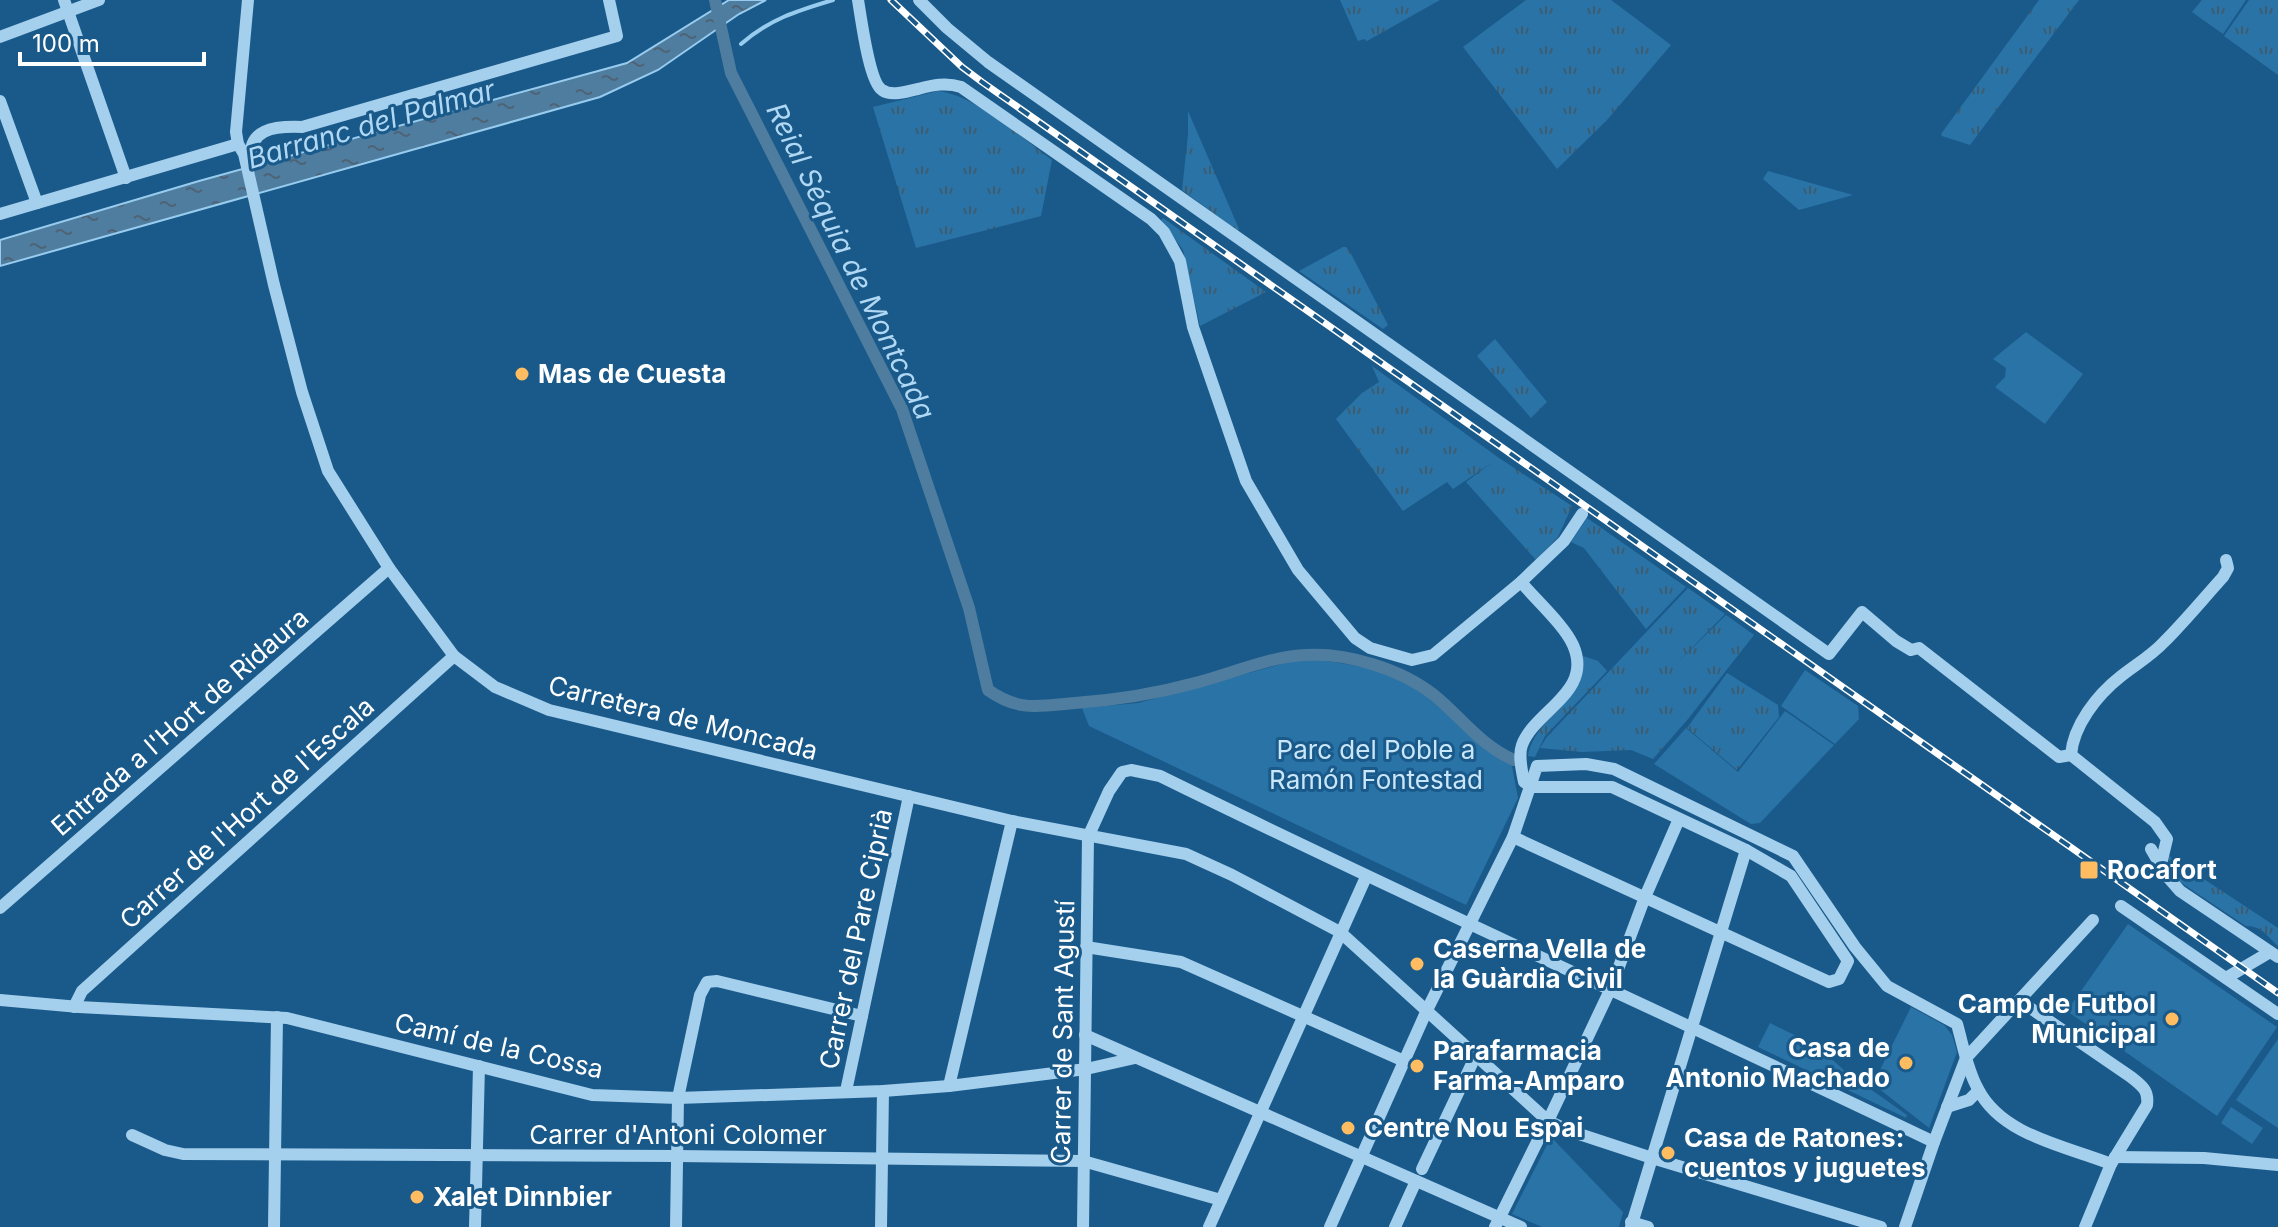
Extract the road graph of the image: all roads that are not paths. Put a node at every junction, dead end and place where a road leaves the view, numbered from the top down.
1 (99, 0) edge
2 (248, 0) edge
3 (609, 0) edge
4 (858, 0) edge
5 (919, 0) edge
6 (66, 6) edge
7 (0, 37) edge
8 (0, 101) edge
9 (244, 150) junction
10 (126, 178) junction
11 (37, 203) junction
12 (0, 214) edge
13 (1582, 514) dead end
14 (2226, 560) dead end
15 (389, 568) junction
16 (1521, 582) junction
17 (454, 656) junction
18 (2071, 755) junction
19 (1532, 787) junction
20 (909, 796) junction
21 (1679, 819) junction
22 (1012, 821) junction
23 (1088, 837) junction
24 (1513, 837) junction
25 (2151, 849) dead end
26 (1746, 850) junction
27 (2161, 864) junction
28 (1366, 877) junction
29 (1645, 897) junction
30 (2121, 906) dead end
31 (0, 908) edge
32 (2093, 920) dead end
33 (1470, 924) junction
34 (1340, 932) junction
35 (1722, 932) junction
36 (1086, 947) junction
37 (2274, 955) edge
38 (2226, 978) junction
39 (1611, 988) junction
40 (0, 1000) edge
41 (2020, 1001) junction
42 (74, 1007) junction
43 (1427, 1010) junction
44 (2278, 1014) edge
45 (862, 1016) junction
46 (1302, 1016) junction
47 (277, 1017) junction
48 (1690, 1028) junction
49 (1085, 1035) junction
50 (1476, 1055) junction
51 (1135, 1058) junction
52 (1966, 1058) junction
53 (1404, 1061) junction
54 (479, 1066) junction
55 (1086, 1069) junction
56 (949, 1086) junction
57 (846, 1091) junction
58 (883, 1091) junction
59 (1978, 1091) junction
60 (678, 1098) junction
61 (1947, 1107) junction
62 (1260, 1113) junction
63 (1545, 1126) junction
64 (132, 1135) dead end
65 (1934, 1142) junction
66 (275, 1156) junction
67 (475, 1156) junction
68 (676, 1156) junction
69 (1361, 1157) junction
70 (1652, 1158) junction
71 (882, 1159) junction
72 (2113, 1160) junction
73 (1083, 1161) junction
74 (2278, 1165) edge
75 (1419, 1175) junction
76 (1221, 1200) junction
77 (1498, 1222) edge
78 (1631, 1225) edge
79 (274, 1227) edge
80 (475, 1227) edge
81 (676, 1227) edge
82 (881, 1227) edge
83 (1083, 1227) edge
84 (1209, 1227) edge
85 (1330, 1227) edge
86 (1395, 1227) edge
87 (1521, 1227) edge
88 (1648, 1227) edge
89 (1881, 1227) edge
90 (1905, 1227) edge
91 (2085, 1227) edge

1 - 6 street
2 - 9 street, Carretera de Moncada
3 - 9 street
4 - 16 street
5 - 18 street
6 - 7 street
6 - 10 street
8 - 11 street
9 - 10 street
9 - 15 street, Carretera de Moncada
10 - 11 street
11 - 12 street
13 - 16 street
14 - 18 street
15 - 17 street, Carretera de Moncada
15 - 31 street, Entrada a l'Hort de Ridaura
16 - 19 street
17 - 20 street, Carretera de Moncada
17 - 42 street, Carrer de l'Hort de l'Escala
18 - 27 street
19 - 21 street
19 - 24 street
19 - 52 street
20 - 22 street, Carretera de Moncada
20 - 45 street, Carrer del Pare Ciprià
21 - 26 street
21 - 29 street
22 - 23 street, Carretera de Moncada
22 - 56 street
23 - 28 street
23 - 34 street, Carretera de Moncada
23 - 36 street, Carrer de Sant Agustí
24 - 29 street
24 - 33 street
25 - 27 street
26 - 35 street
26 - 35 street
27 - 37 street
28 - 33 street
28 - 34 street
29 - 35 street
29 - 39 street
30 - 38 street
32 - 41 street
33 - 39 street
33 - 43 street
34 - 43 street, Carretera de Moncada
34 - 46 street
35 - 48 street
36 - 46 street
36 - 49 street, Carrer de Sant Agustí
37 - 38 street
38 - 44 street
39 - 48 street
39 - 63 street
40 - 42 street, Camí de la Cossa
41 - 52 street
41 - 72 street
42 - 47 street, Camí de la Cossa
43 - 50 street, Carretera de Moncada
43 - 53 street
45 - 57 street, Carrer del Pare Ciprià
45 - 60 street
46 - 53 street
46 - 62 street
47 - 54 street, Camí de la Cossa
47 - 66 street
48 - 65 street
48 - 70 street
49 - 51 street
49 - 55 street, Carrer de Sant Agustí
50 - 63 street, Carretera de Moncada
50 - 75 street
51 - 55 street, Camí de la Cossa
51 - 62 street
52 - 59 street
52 - 61 street
53 - 69 street
54 - 60 street, Camí de la Cossa
54 - 67 street
55 - 56 street, Camí de la Cossa
55 - 73 street, Carrer de Sant Agustí
56 - 58 street, Camí de la Cossa
57 - 58 street, Camí de la Cossa
57 - 60 street, Camí de la Cossa
58 - 71 street
59 - 61 street
59 - 72 street
60 - 68 street
61 - 65 street
62 - 69 street
62 - 76 street
63 - 70 street
63 - 77 street
64 - 66 street, Carrer d'Antoni Colomer
65 - 90 street
66 - 67 street, Carrer d'Antoni Colomer
66 - 79 street
67 - 68 street, Carrer d'Antoni Colomer
67 - 80 street
68 - 71 street, Carrer d'Antoni Colomer
68 - 81 street
69 - 75 street
69 - 85 street
70 - 78 street
70 - 89 street
71 - 73 street, Carrer d'Antoni Colomer
71 - 82 street
72 - 74 street
72 - 91 street
73 - 76 street, Carrer d'Antoni Colomer
73 - 83 street, Carrer de Sant Agustí
75 - 77 street
75 - 86 street
76 - 84 street
77 - 87 street
78 - 88 street

